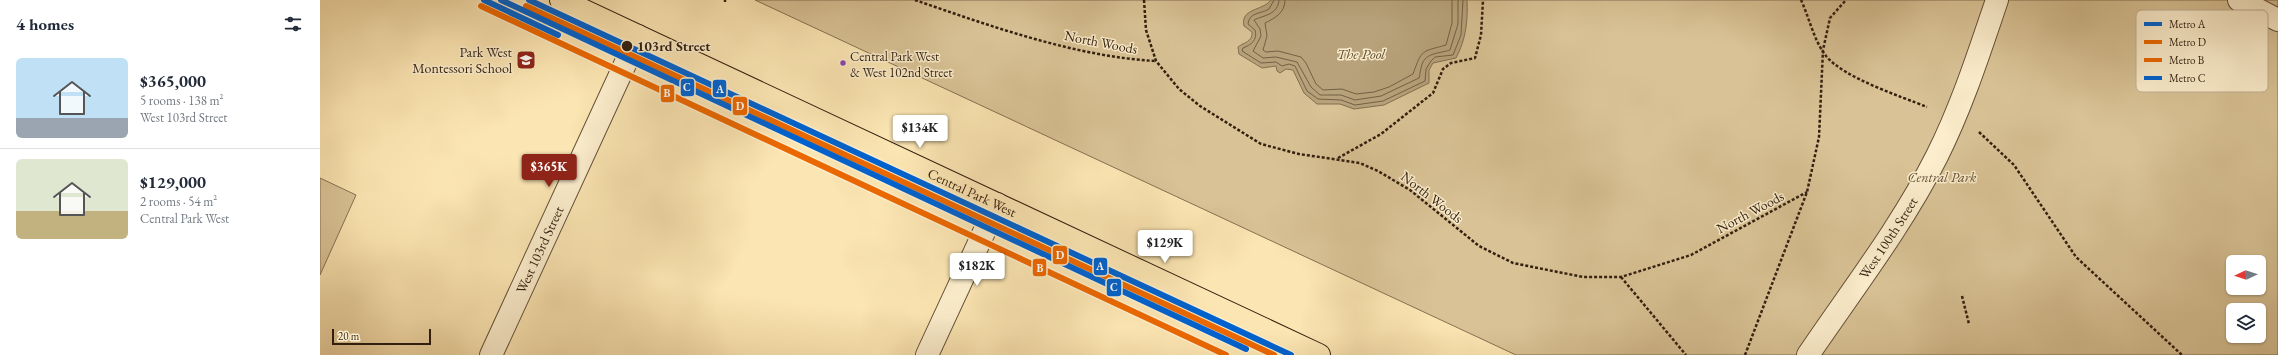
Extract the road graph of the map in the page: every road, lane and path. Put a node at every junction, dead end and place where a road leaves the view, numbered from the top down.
1 (561, 0) edge
2 (915, 0) edge
3 (1144, 0) edge
4 (1483, 0) edge
5 (1801, 0) edge
6 (1846, 0) edge
7 (1997, 0) edge
8 (2239, 0) edge
9 (2258, 10) edge
10 (2268, 15) edge
11 (2278, 20) edge
12 (638, 36) junction
13 (1823, 50) junction
14 (1156, 61) junction
15 (1929, 108) dead end
16 (1973, 127) dead end
17 (1338, 159) junction
18 (1807, 192) junction
19 (997, 204) junction
20 (1620, 277) junction
21 (1962, 296) dead end
22 (1969, 324) dead end
23 (491, 355) edge
24 (927, 355) edge
25 (1319, 355) edge
26 (1686, 355) edge
27 (1745, 355) edge
28 (1808, 355) edge
29 (2182, 355) edge

1 - 12 main road, Central Park West
2 - 14 path, North Woods
3 - 14 path
4 - 17 path
5 - 13 path
6 - 13 path
7 - 28 street, West 100th Street
8 - 9 street
10 - 11 street
12 - 19 main road, Central Park West
12 - 23 street, West 103rd Street
13 - 15 path
13 - 18 path
14 - 17 path, North Woods
16 - 29 path
17 - 20 path, North Woods
18 - 20 path, North Woods
18 - 27 path
19 - 24 street
19 - 25 main road, Central Park West
20 - 26 path
21 - 22 path

